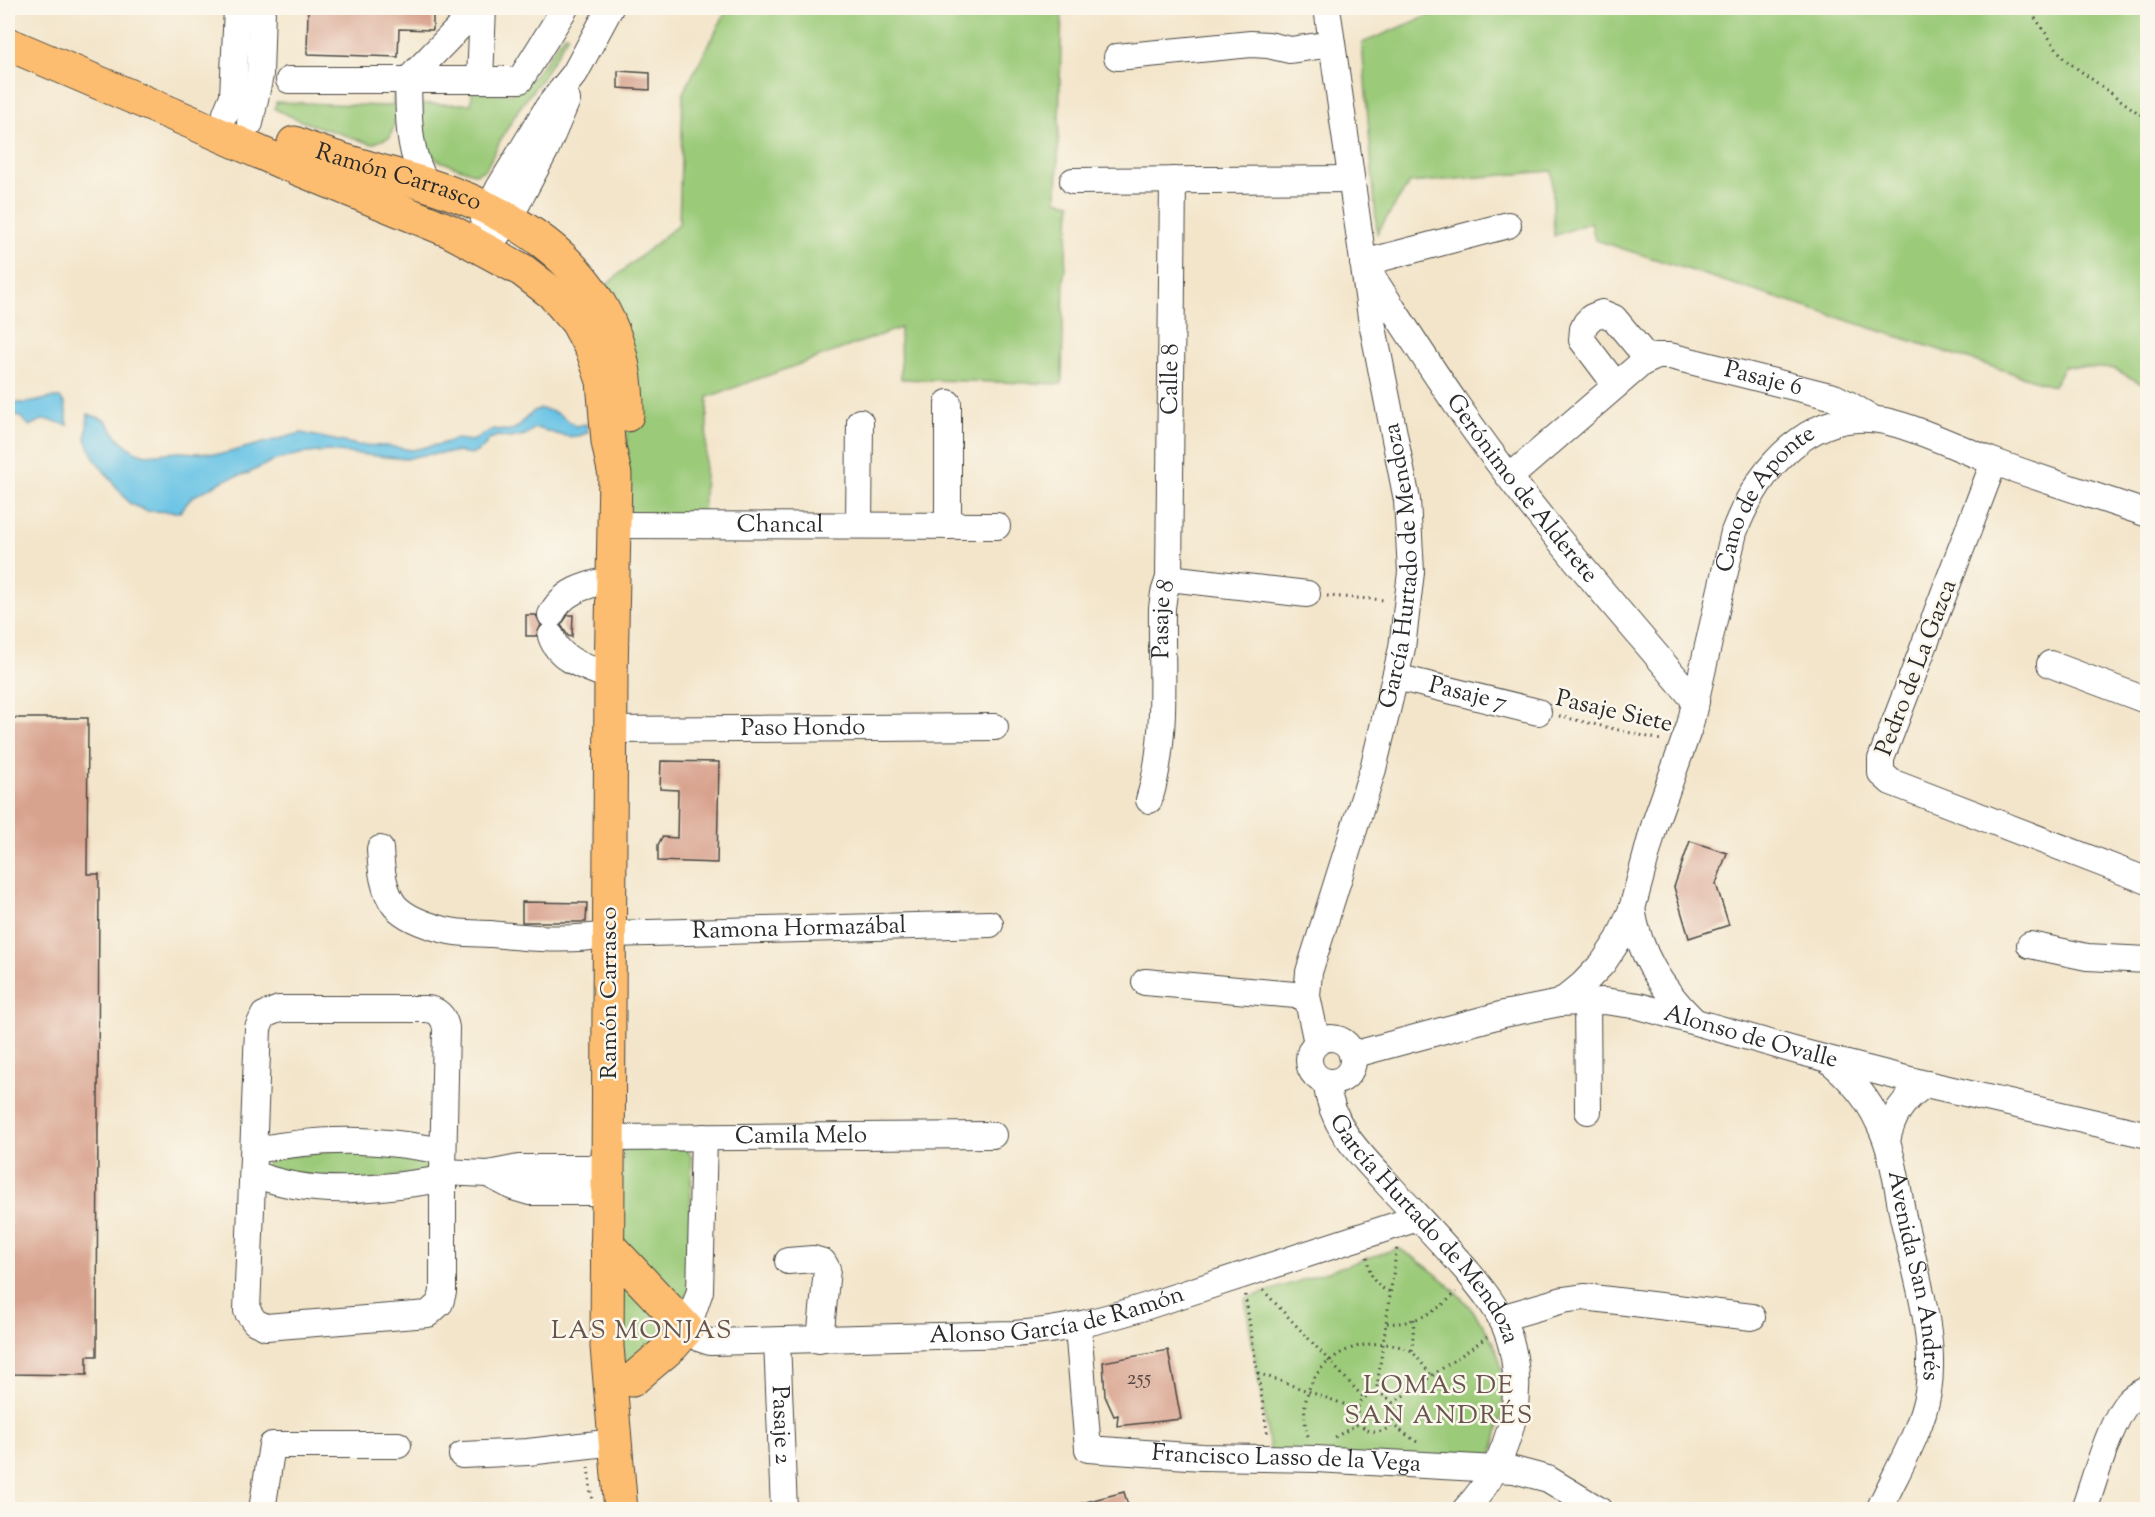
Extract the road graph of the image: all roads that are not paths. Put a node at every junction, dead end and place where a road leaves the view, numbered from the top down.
1 (237, 8) edge
2 (262, 8) edge
3 (481, 8) edge
4 (610, 8) edge
5 (1327, 8) edge
6 (562, 12) edge
7 (8, 20) edge
8 (594, 38) junction
9 (8, 44) edge
10 (1332, 44) junction
11 (1117, 57) dead end
12 (289, 80) dead end
13 (408, 80) junction
14 (480, 80) junction
15 (238, 118) junction
16 (409, 134) junction
17 (378, 171) junction
18 (1351, 179) junction
19 (1173, 180) junction
20 (1073, 181) dead end
21 (427, 184) junction
22 (499, 214) junction
23 (1508, 225) dead end
24 (482, 248) junction
25 (1363, 263) junction
26 (1648, 359) junction
27 (1616, 385) junction
28 (948, 403) dead end
29 (1873, 419) junction
30 (860, 423) dead end
31 (1994, 462) junction
32 (615, 475) junction
33 (1510, 477) junction
34 (2148, 513) edge
35 (614, 525) junction
36 (859, 525) junction
37 (948, 526) junction
38 (997, 526) dead end
39 (1169, 578) junction
40 (612, 579) junction
41 (1307, 594) road end
42 (2050, 664) dead end
43 (611, 677) junction
44 (1396, 677) junction
45 (2148, 700) edge
46 (1696, 702) junction
47 (1538, 711) road end
48 (995, 727) dead end
49 (611, 730) junction
50 (1149, 800) dead end
51 (380, 849) dead end
52 (2148, 881) edge
53 (1632, 909) junction
54 (990, 924) dead end
55 (610, 933) junction
56 (2030, 945) dead end
57 (2148, 960) edge
58 (1145, 982) dead end
59 (1307, 996) junction
60 (1587, 1000) junction
61 (1560, 1002) junction
62 (1693, 1020) junction
63 (1317, 1043) junction
64 (1352, 1055) junction
65 (1827, 1058) junction
66 (1326, 1082) junction
67 (1926, 1084) junction
68 (1588, 1112) dead end
69 (993, 1135) dead end
70 (2148, 1135) edge
71 (704, 1137) junction
72 (1887, 1141) junction
73 (254, 1162) junction
74 (608, 1166) junction
75 (443, 1167) junction
76 (1418, 1218) junction
77 (607, 1244) junction
78 (788, 1261) dead end
79 (1752, 1317) dead end
80 (1078, 1327) junction
81 (1495, 1327) junction
82 (687, 1329) junction
83 (820, 1340) junction
84 (777, 1341) junction
85 (620, 1374) junction
86 (2148, 1389) edge
87 (615, 1442) junction
88 (398, 1445) dead end
89 (462, 1455) dead end
90 (1496, 1469) junction
91 (262, 1509) edge
92 (621, 1509) edge
93 (643, 1509) edge
94 (784, 1509) edge
95 (1465, 1509) edge
96 (1599, 1509) edge
97 (1879, 1509) edge
98 (2084, 1509) edge

1 - 15 street
2 - 15 street
3 - 13 street
3 - 14 street
4 - 8 street
5 - 10 street, García Hurtado de Mendoza
6 - 8 street
6 - 14 street
7 - 15 main road, Ramón Carrasco
8 - 22 street
9 - 24 main road, Ramón Carrasco
10 - 11 street
10 - 18 street, García Hurtado de Mendoza
12 - 13 street
13 - 14 street
13 - 16 street
15 - 17 main road, Ramón Carrasco
16 - 17 street
16 - 21 street
17 - 21 main road, Ramón Carrasco
18 - 19 street
18 - 25 street, García Hurtado de Mendoza
19 - 20 street
19 - 39 street, Calle 8
21 - 22 main road, Ramón Carrasco
22 - 24 street
22 - 32 main road, Ramón Carrasco
23 - 25 street
24 - 32 main road, Ramón Carrasco
25 - 33 street, Gerónimo de Alderete
25 - 44 street, García Hurtado de Mendoza
26 - 27 street
26 - 27 street
26 - 29 street, Pasaje 6
27 - 33 street
28 - 37 street
29 - 31 street, Cano de Aponte
29 - 46 street, Cano de Aponte
30 - 36 street
31 - 34 street, Cano de Aponte
31 - 52 street, Pedro de La Gazca
32 - 35 main road, Ramón Carrasco
33 - 46 street, Gerónimo de Alderete
35 - 36 street, Chancal
35 - 40 main road, Ramón Carrasco
36 - 37 street, Chancal
37 - 38 street, Chancal
39 - 41 street, Pasaje 8
39 - 50 street, Pasaje 8
40 - 43 main road, Ramón Carrasco
40 - 43 street
42 - 45 street
43 - 49 main road, Ramón Carrasco
44 - 47 street, Pasaje 7
44 - 59 street, García Hurtado de Mendoza
46 - 53 street, Cano de Aponte
48 - 49 street, Paso Hondo
49 - 55 main road, Ramón Carrasco
51 - 55 street, Ramona Hormazábal
53 - 61 street, Cano de Aponte
53 - 62 street, Cano de Aponte
54 - 55 street, Ramona Hormazábal
55 - 74 main road, Ramón Carrasco
56 - 57 street
58 - 59 street
59 - 63 street, García Hurtado de Mendoza
60 - 61 street, Alonso de Ovalle
60 - 62 street, Alonso de Ovalle
60 - 68 street
61 - 64 street, Alonso de Ovalle
62 - 65 street, Alonso de Ovalle
63 - 64 street
63 - 66 street
64 - 66 street
65 - 67 street, Alonso de Ovalle
65 - 72 street, Avenida San Andrés
66 - 76 street, García Hurtado de Mendoza
67 - 70 street, Alonso de Ovalle
67 - 72 street, Avenida San Andrés
69 - 71 street, Camila Melo
71 - 74 street, Camila Melo
71 - 82 street
72 - 97 street, Avenida San Andrés
73 - 75 street
73 - 75 street
73 - 75 street
73 - 75 street
74 - 75 street, Camila Melo
74 - 77 main road, Ramón Carrasco
76 - 80 street, Alonso García de Ramón
76 - 81 street, García Hurtado de Mendoza
77 - 82 main road, Alonso García de Ramón
77 - 85 main road, Ramón Carrasco
78 - 83 street
79 - 81 street
80 - 83 street, Alonso García de Ramón
80 - 90 street, Francisco Lasso de la Vega
81 - 90 street, García Hurtado de Mendoza
82 - 84 street, Alonso García de Ramón
82 - 85 main road
83 - 84 street, Alonso García de Ramón
84 - 94 street, Pasaje 2
85 - 87 main road, Ramón Carrasco
85 - 93 main road, Ramón Carrasco
86 - 98 street
87 - 89 street
87 - 92 main road, Ramón Carrasco
88 - 91 street
90 - 95 street, García Hurtado de Mendoza
90 - 96 street, Francisco Lasso de la Vega

